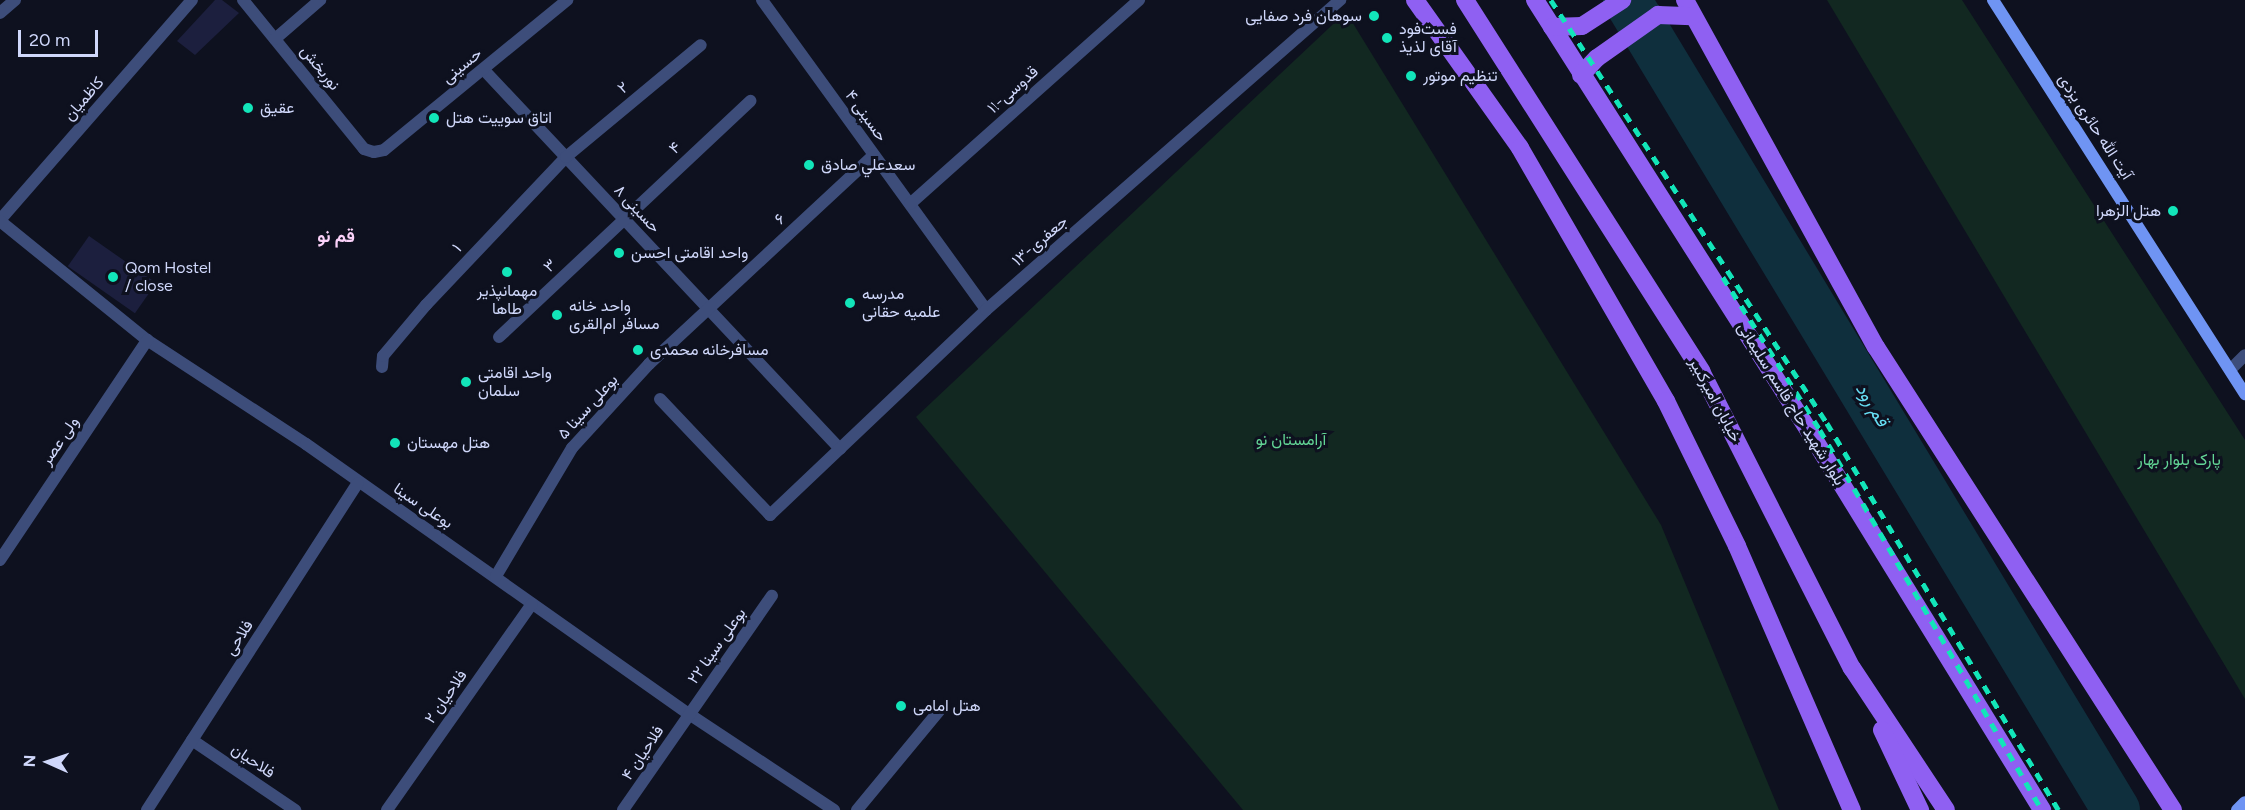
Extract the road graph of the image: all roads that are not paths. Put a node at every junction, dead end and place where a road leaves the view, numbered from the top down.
1 (15, 0) edge
2 (192, 0) edge
3 (243, 0) edge
4 (320, 0) edge
5 (567, 0) edge
6 (762, 0) edge
7 (1139, 0) edge
8 (1340, 0) edge
9 (1415, 0) edge
10 (1465, 0) edge
11 (1536, 0) edge
12 (1622, 0) edge
13 (1994, 0) edge
14 (1689, 8) edge
15 (0, 13) edge
16 (1551, 27) junction
17 (275, 39) junction
18 (701, 45) dead end
19 (484, 70) junction
20 (1581, 75) junction
21 (750, 101) dead end
22 (374, 152) joint
23 (874, 154) junction
24 (566, 157) junction
25 (910, 204) junction
26 (624, 219) junction
27 (0, 221) edge
28 (708, 309) junction
29 (986, 310) junction
30 (499, 337) dead end
31 (147, 340) junction
32 (2245, 355) edge
33 (382, 367) dead end
34 (2230, 370) junction
35 (2245, 394) edge
36 (660, 399) dead end
37 (840, 449) junction
38 (358, 483) junction
39 (0, 560) edge
40 (496, 576) junction
41 (772, 596) dead end
42 (532, 604) junction
43 (1851, 668) junction
44 (939, 711) dead end
45 (689, 714) junction
46 (192, 740) junction
47 (2245, 802) edge
48 (147, 810) edge
49 (295, 810) edge
50 (387, 810) edge
51 (623, 810) edge
52 (834, 810) edge
53 (857, 810) edge
54 (1852, 810) edge
55 (1920, 810) edge
56 (1946, 810) edge
57 (2042, 810) edge
58 (2173, 810) edge
59 (2237, 810) edge

1 - 15 street
2 - 27 street, کاظمیان
3 - 17 street, نوربخش
4 - 17 street
5 - 19 street, حسینی
6 - 23 street, حسینی ۴
7 - 25 street, قدوسی-۱۱
8 - 29 street, جعفری-۱۳
9 - 54 main road
10 - 43 main road, خیابان امیرکبیر
11 - 16 main road, بلوار شهید حاج قاسم سلیمانی
12 - 16 main road
13 - 34 main road, آیت الله‌ حائری‌ یزدی
14 - 20 main road
14 - 58 main road
16 - 20 main road, بلوار شهید حاج قاسم سلیمانی
17 - 22 street, نوربخش
18 - 24 street, ۲
19 - 22 street, حسینی
19 - 24 street, حسینی ۸
20 - 57 main road, بلوار شهید حاج قاسم سلیمانی
21 - 26 street, ۴
23 - 25 street, حسینی ۴
23 - 28 street, ۶
24 - 26 street, حسینی ۸
24 - 33 street, ۱
25 - 29 street, حسینی ۴
26 - 28 street, حسینی ۸
26 - 30 street, ۳
27 - 31 street, بوعلی سینا
28 - 37 street, حسینی ۸
28 - 40 street, بوعلی سینا ۵
29 - 37 street, جعفری-۱۳
31 - 38 street, بوعلی سینا
31 - 39 street, ولی عصر
32 - 34 street
34 - 35 main road, آیت الله‌ حائری‌ یزدی
36 - 37 street, جعفری-۱۳
38 - 40 street, بوعلی سینا
38 - 46 street, فلاحی
40 - 42 street, بوعلی سینا
41 - 45 street, بوعلی سینا ۲۲
42 - 45 street, بوعلی سینا
42 - 50 street, فلاحیان ۲
43 - 55 main road
43 - 56 main road, خیابان امیرکبیر
44 - 53 street
45 - 51 street, فلاحیان ۴
45 - 52 street, بوعلی سینا
46 - 48 street, فلاحی
46 - 49 street, فلاحیان
47 - 59 main road

